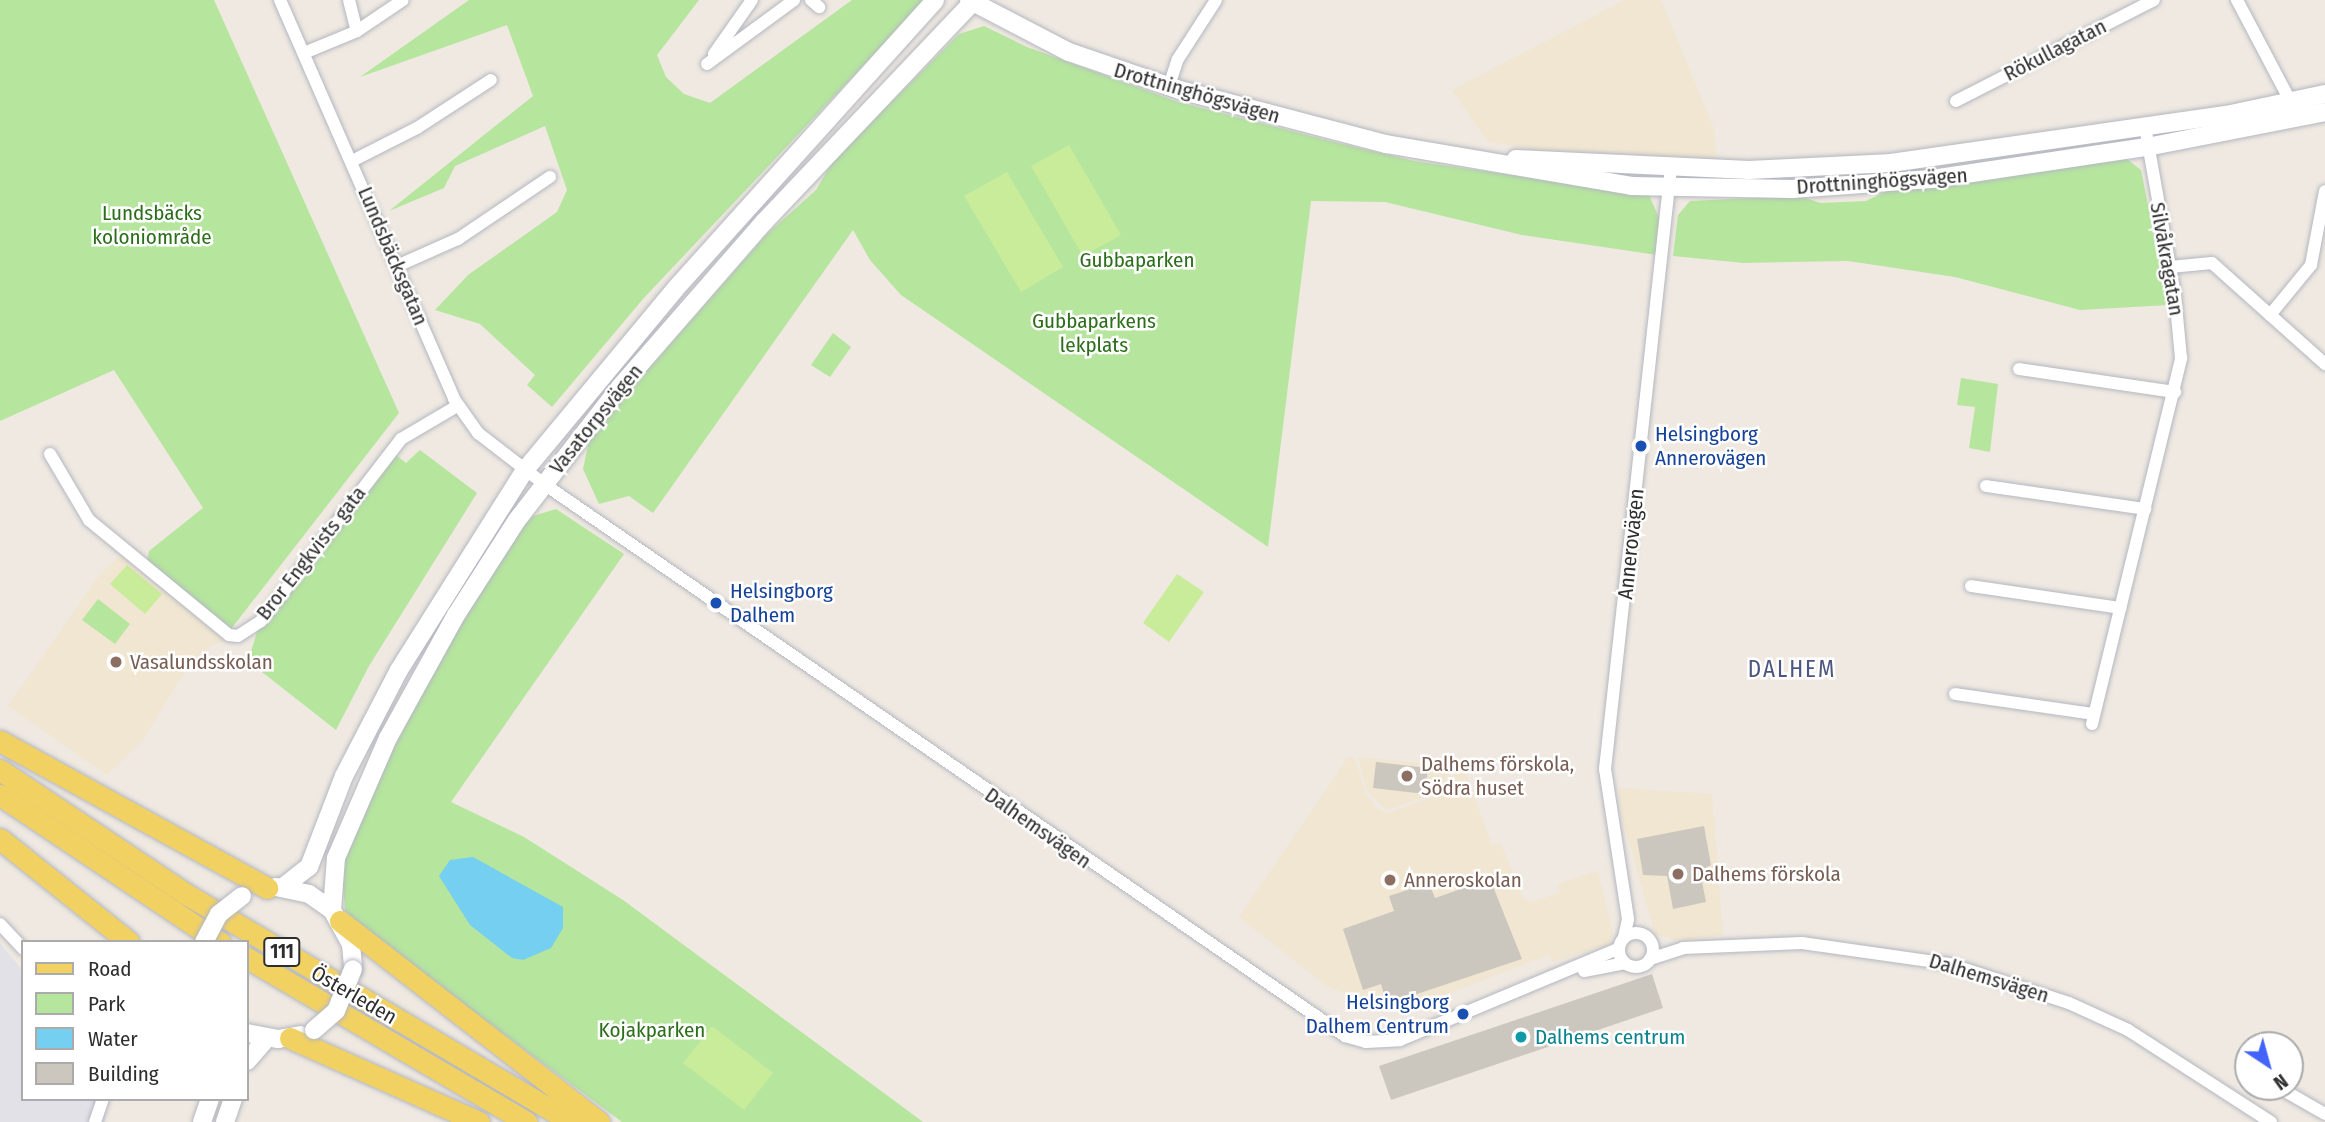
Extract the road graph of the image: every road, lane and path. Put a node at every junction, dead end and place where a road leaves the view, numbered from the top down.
1 (280, 0) edge
2 (349, 0) edge
3 (403, 0) edge
4 (752, 0) edge
5 (794, 0) edge
6 (935, 0) edge
7 (1216, 0) edge
8 (2154, 0) edge
9 (2237, 0) edge
10 (972, 1) edge
11 (358, 31) junction
12 (304, 53) junction
13 (491, 80) dead end
14 (1169, 86) junction
15 (2325, 94) edge
16 (1956, 101) dead end
17 (2295, 110) junction
18 (2325, 111) edge
19 (2145, 126) junction
20 (2147, 147) junction
21 (1437, 153) junction
22 (352, 161) junction
23 (1671, 167) junction
24 (550, 177) dead end
25 (1670, 188) junction
26 (2325, 191) edge
27 (397, 266) junction
28 (2170, 267) junction
29 (2270, 315) junction
30 (2325, 364) edge
31 (2019, 369) dead end
32 (2175, 392) junction
33 (457, 406) junction
34 (50, 454) dead end
35 (525, 470) junction
36 (544, 484) junction
37 (1986, 486) dead end
38 (2145, 509) junction
39 (1971, 586) dead end
40 (2120, 608) junction
41 (1955, 694) dead end
42 (0, 741) edge
43 (0, 770) edge
44 (0, 794) edge
45 (0, 839) edge
46 (275, 888) junction
47 (336, 916) junction
48 (1628, 919) junction
49 (0, 924) edge
50 (1639, 933) junction
51 (126, 940) edge
52 (205, 940) edge
53 (217, 940) edge
54 (1651, 942) junction
55 (1621, 943) junction
56 (21, 947) edge
57 (1675, 950) junction
58 (248, 959) edge
59 (1650, 959) junction
60 (1625, 963) junction
61 (1563, 975) junction
62 (248, 1033) edge
63 (290, 1038) junction
64 (266, 1039) junction
65 (248, 1060) edge
66 (102, 1101) edge
67 (209, 1101) edge
68 (232, 1101) edge
69 (2302, 1101) edge
70 (2325, 1114) edge
71 (95, 1122) edge
72 (202, 1122) edge
73 (225, 1122) edge
74 (479, 1122) edge
75 (526, 1122) edge
76 (572, 1122) edge
77 (599, 1122) edge
78 (2271, 1122) edge

1 - 12 street, Lundsbäcksgatan
2 - 11 street
3 - 11 street
4 - 5 street
6 - 35 main road, Vasatorpsvägen
7 - 14 street
8 - 16 street, Rökullagatan
9 - 17 street
10 - 14 main road, Drottninghögsvägen
10 - 36 main road, Vasatorpsvägen
11 - 12 street
12 - 22 street, Lundsbäcksgatan
13 - 22 street
14 - 21 main road, Drottninghögsvägen
15 - 17 main road, Drottninghögsvägen
17 - 18 main road, Drottninghögsvägen
17 - 19 main road, Drottninghögsvägen
17 - 20 main road, Drottninghögsvägen
19 - 20 street, Silvåkragatan
19 - 23 main road, Drottninghögsvägen
20 - 25 main road, Drottninghögsvägen
20 - 28 street, Silvåkragatan
21 - 23 main road, Drottninghögsvägen
21 - 25 main road, Drottninghögsvägen
22 - 27 street, Lundsbäcksgatan
23 - 25 street, Annerovägen
24 - 27 street
25 - 48 street, Annerovägen
26 - 29 street
27 - 33 street, Lundsbäcksgatan
28 - 29 street
28 - 32 street, Silvåkragatan
29 - 30 street
31 - 32 street
32 - 38 street, Silvåkragatan
33 - 34 street, Bror Engkvists gata
33 - 35 street, Lundsbäcksgatan
35 - 36 street, Lundsbäcksgatan
35 - 46 main road, Vasatorpsvägen
36 - 47 main road, Vasatorpsvägen
36 - 61 street, Dalhemsvägen
37 - 38 street
38 - 40 street, Silvåkragatan
39 - 40 street
40 - 41 street, Silvåkragatan
42 - 46 main road
43 - 76 main road, Österleden / 111
44 - 53 main road
45 - 51 main road
46 - 47 main road
46 - 52 main road, bridge
47 - 63 main road, bridge
47 - 77 main road
48 - 50 street, Annerovägen
48 - 55 street, Annerovägen
49 - 56 street
50 - 54 street
50 - 55 street
54 - 57 street, Dalhemsvägen
54 - 59 street
55 - 60 street
55 - 61 street, Dalhemsvägen
57 - 59 street, Dalhemsvägen
57 - 78 street, Dalhemsvägen
58 - 75 main road, Österleden / 111
59 - 60 street
60 - 61 street, Dalhemsvägen
62 - 64 main road
63 - 64 main road
63 - 74 main road
64 - 65 main road
66 - 71 street
67 - 72 main road
68 - 73 main road
69 - 70 street

